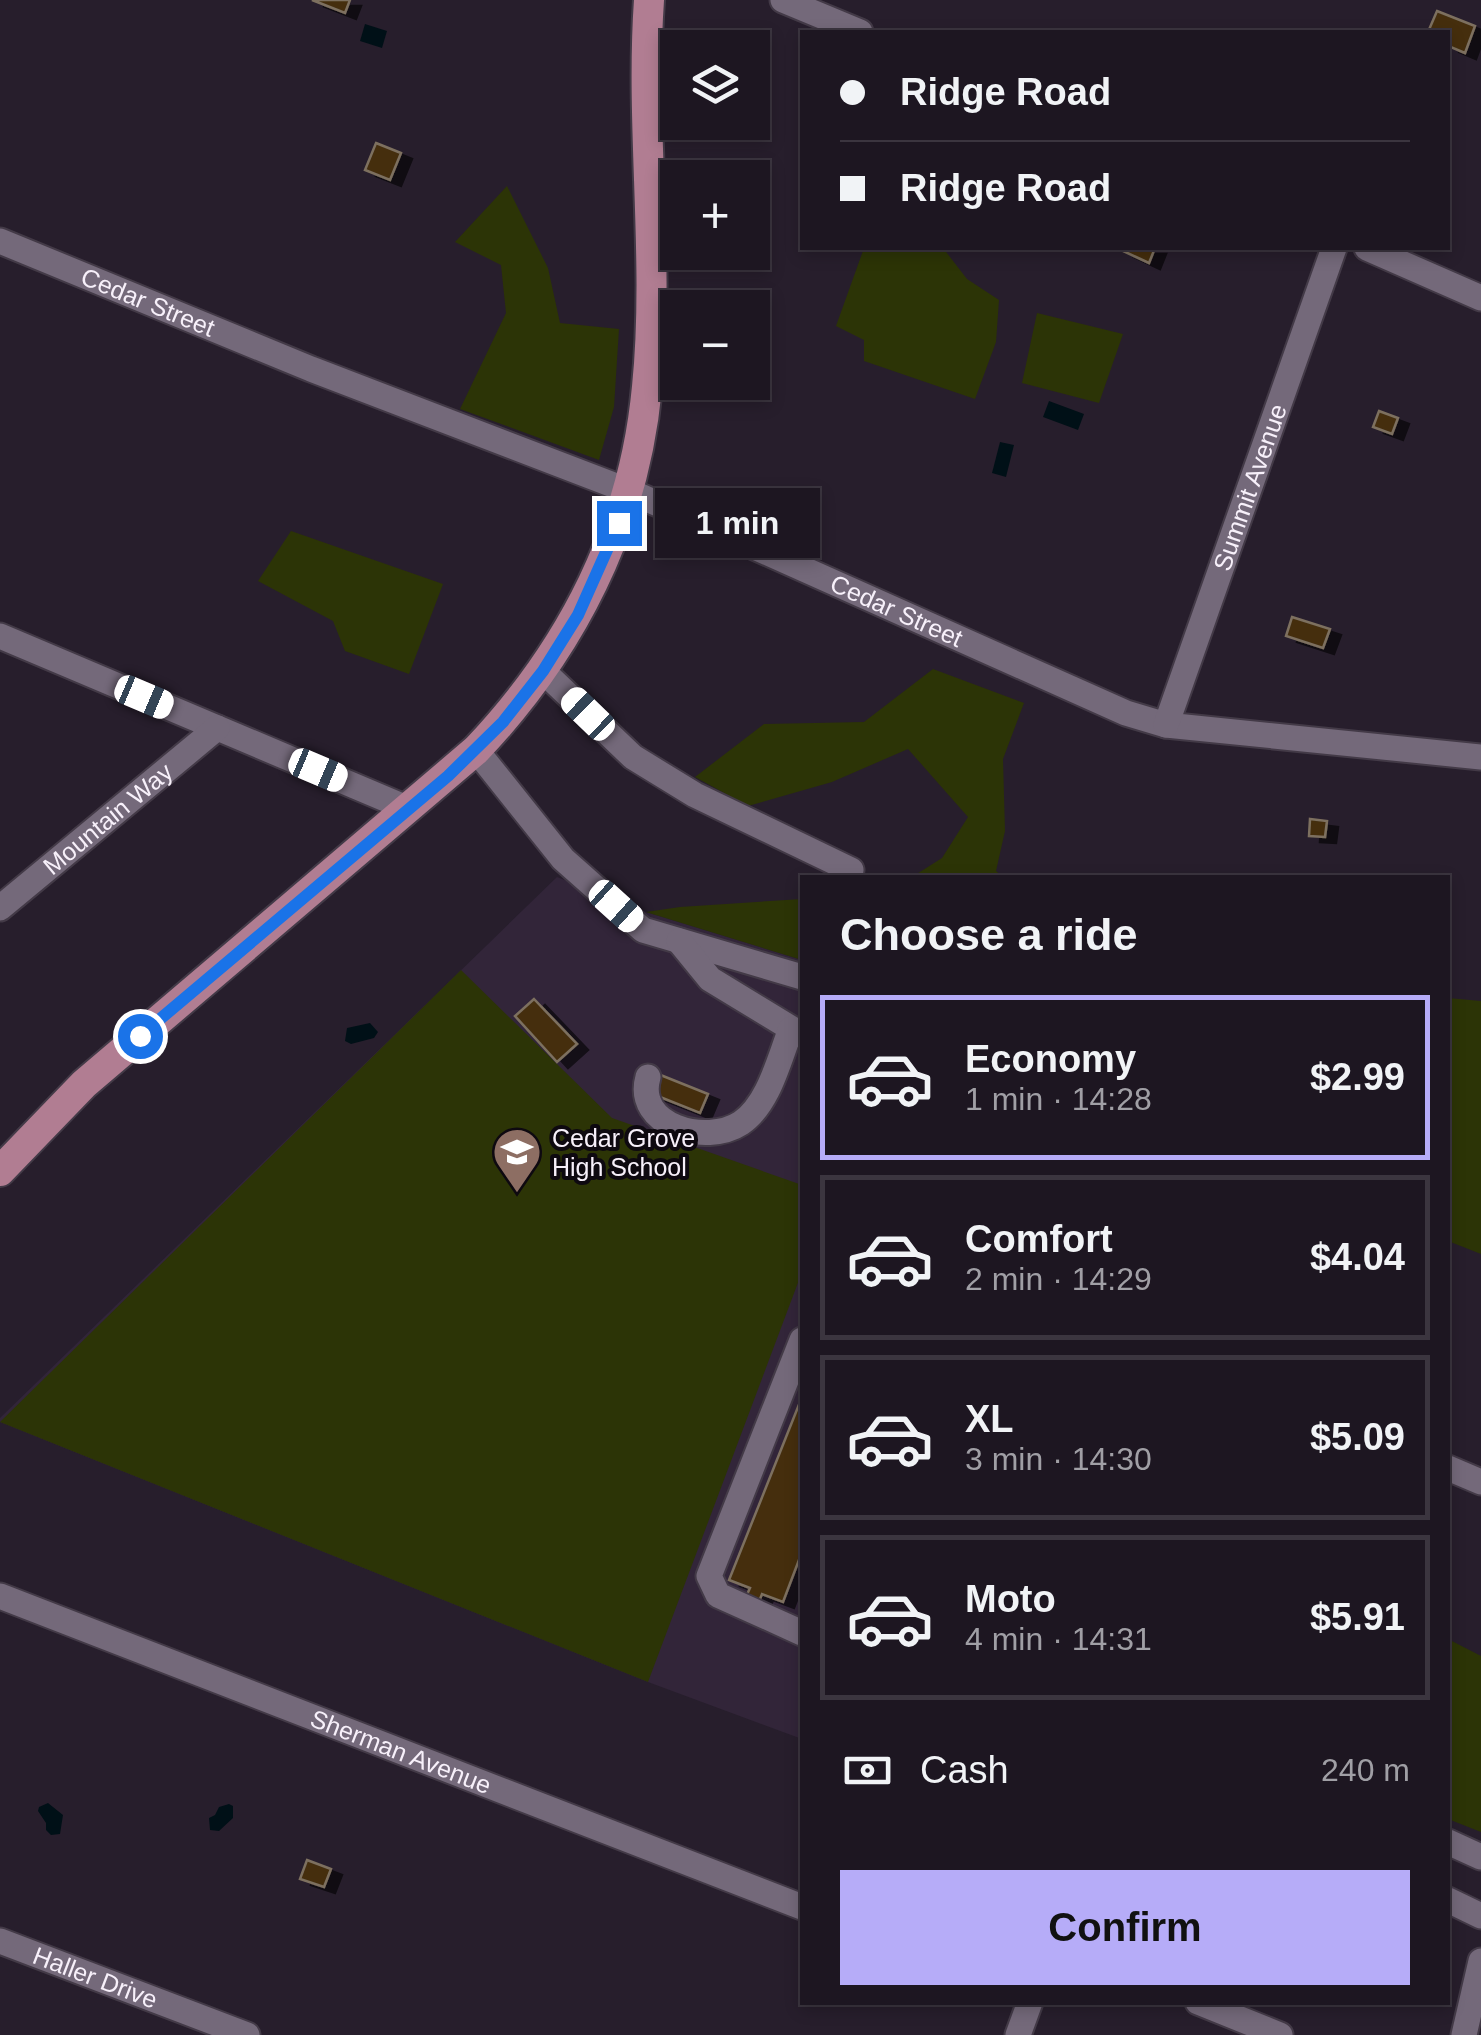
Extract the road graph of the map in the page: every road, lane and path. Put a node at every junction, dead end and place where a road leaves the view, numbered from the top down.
1 (649, 0) edge
2 (783, 0) edge
3 (855, 30) edge
4 (0, 241) edge
5 (1333, 250) edge
6 (1371, 250) edge
7 (1481, 298) edge
8 (628, 491) junction
9 (0, 636) edge
10 (543, 671) junction
11 (1166, 726) junction
12 (217, 728) junction
13 (476, 750) junction
14 (1481, 757) edge
15 (409, 808) junction
16 (851, 870) dead end
17 (0, 908) edge
18 (679, 940) junction
19 (800, 975) edge
20 (797, 1032) edge
21 (648, 1077) dead end
22 (0, 1171) edge
23 (800, 1345) edge
24 (1450, 1469) edge
25 (1481, 1482) edge
26 (0, 1596) edge
27 (800, 1632) edge
28 (1450, 1843) edge
29 (1481, 1858) edge
30 (1450, 1901) edge
31 (800, 1905) edge
32 (1481, 1916) edge
33 (0, 1941) edge
34 (1481, 1961) edge
35 (1029, 2005) edge
36 (1205, 2005) edge
37 (248, 2035) edge
38 (1018, 2035) edge
39 (1280, 2035) edge
40 (1464, 2035) edge

1 - 8 main road
2 - 3 street
4 - 8 street, Cedar Street
5 - 11 street, Summit Avenue
6 - 7 street
8 - 10 main road
8 - 11 street, Cedar Street
9 - 12 street
10 - 13 main road
10 - 16 street
11 - 14 street, Cedar Street
12 - 15 street
12 - 17 street, Mountain Way
13 - 15 main road
13 - 18 street
15 - 22 main road
18 - 19 street
18 - 20 street
20 - 21 street
23 - 27 street
24 - 25 street
26 - 31 street, Sherman Avenue
28 - 29 street
30 - 32 street
33 - 37 street, Haller Drive
34 - 40 street
35 - 38 street
36 - 39 street

